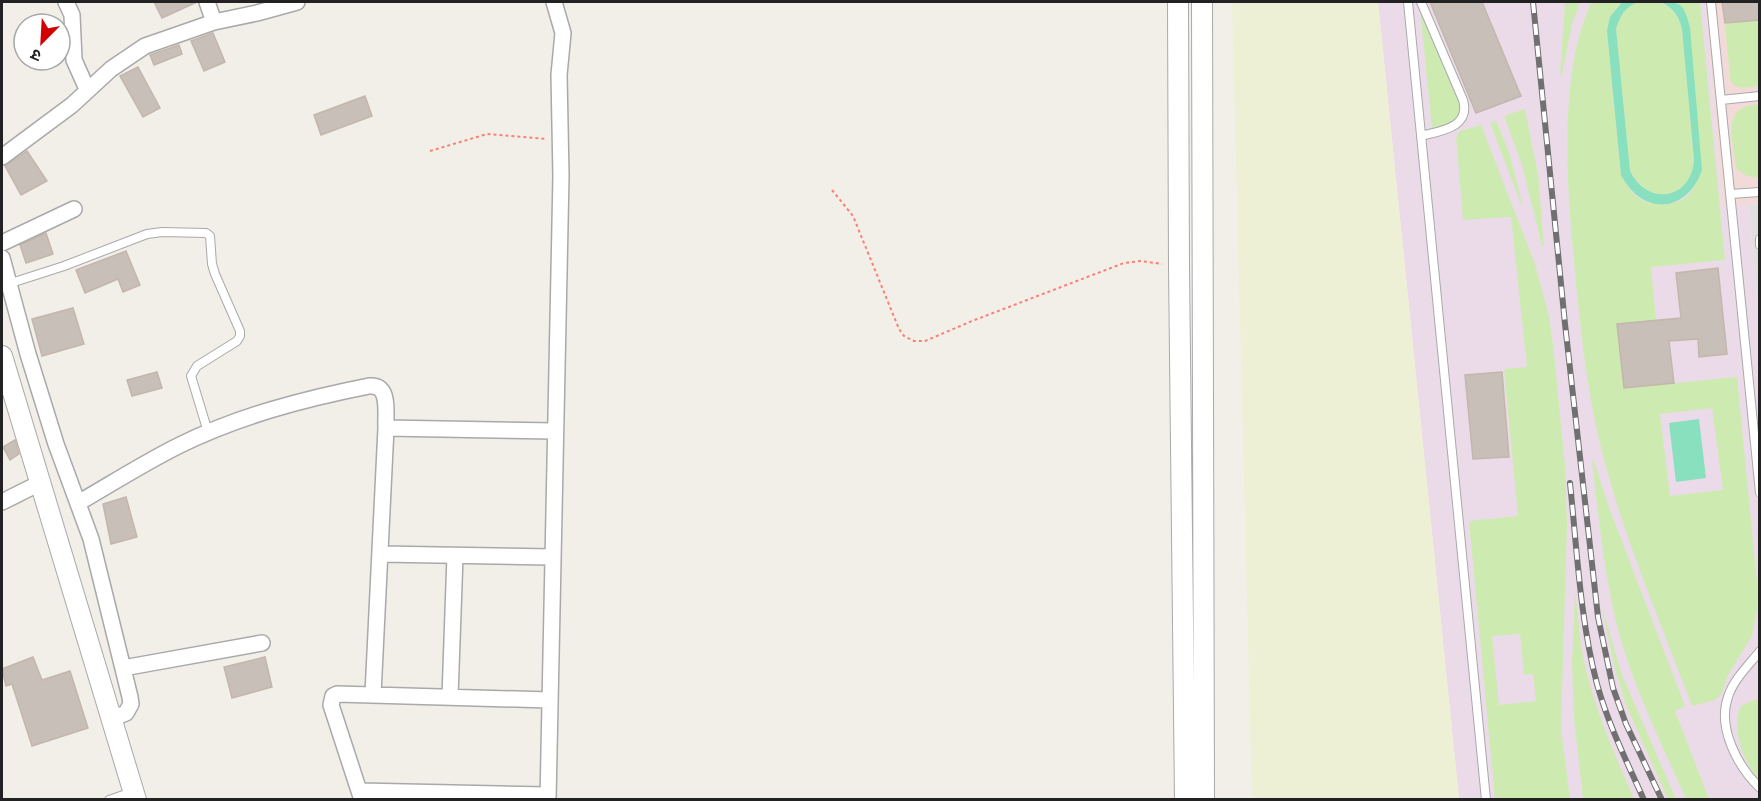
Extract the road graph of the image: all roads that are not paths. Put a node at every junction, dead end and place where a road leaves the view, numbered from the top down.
1 (66, 2) edge
2 (207, 2) edge
3 (297, 2) edge
4 (554, 2) edge
5 (1178, 2) edge
6 (1202, 2) edge
7 (1408, 2) edge
8 (1421, 2) edge
9 (1712, 2) edge
10 (214, 22) junction
11 (87, 89) junction
12 (1760, 96) edge
13 (1721, 100) junction
14 (1421, 136) junction
15 (2, 157) edge
16 (1760, 192) edge
17 (1730, 194) junction
18 (74, 209) dead end
19 (1760, 239) edge
20 (2, 243) edge
21 (1760, 245) edge
22 (2, 258) edge
23 (8, 284) junction
24 (2, 356) edge
25 (386, 428) junction
26 (555, 431) junction
27 (208, 432) junction
28 (40, 483) junction
29 (1760, 493) edge
30 (2, 502) edge
31 (78, 503) junction
32 (381, 554) junction
33 (455, 556) junction
34 (551, 557) junction
35 (262, 643) dead end
36 (1760, 651) edge
37 (123, 668) junction
38 (373, 694) junction
39 (450, 697) junction
40 (549, 700) junction
41 (111, 719) junction
42 (1760, 788) edge
43 (361, 795) edge
44 (135, 796) edge
45 (548, 797) edge
46 (109, 800) edge
47 (1185, 800) edge
48 (1204, 800) edge
49 (1486, 800) edge

1 - 11 street
2 - 10 street
3 - 10 street
4 - 26 street
5 - 47 street
6 - 48 street
7 - 14 lane
8 - 14 lane
9 - 13 lane
10 - 11 street
11 - 15 street
12 - 13 lane
13 - 17 lane
14 - 49 lane
16 - 17 lane
17 - 29 lane
18 - 20 street
19 - 21 lane
22 - 23 street
23 - 27 lane
23 - 31 street
24 - 28 street
25 - 26 street
25 - 27 street
25 - 32 street
26 - 34 street
27 - 31 street
28 - 30 street
28 - 41 street
31 - 37 street
32 - 33 street
32 - 38 street
33 - 34 street
33 - 39 street
34 - 40 street
35 - 37 street
36 - 42 lane
37 - 41 street
38 - 39 street
38 - 43 street
39 - 40 street
40 - 45 street
41 - 44 street
43 - 45 street
44 - 46 lane

